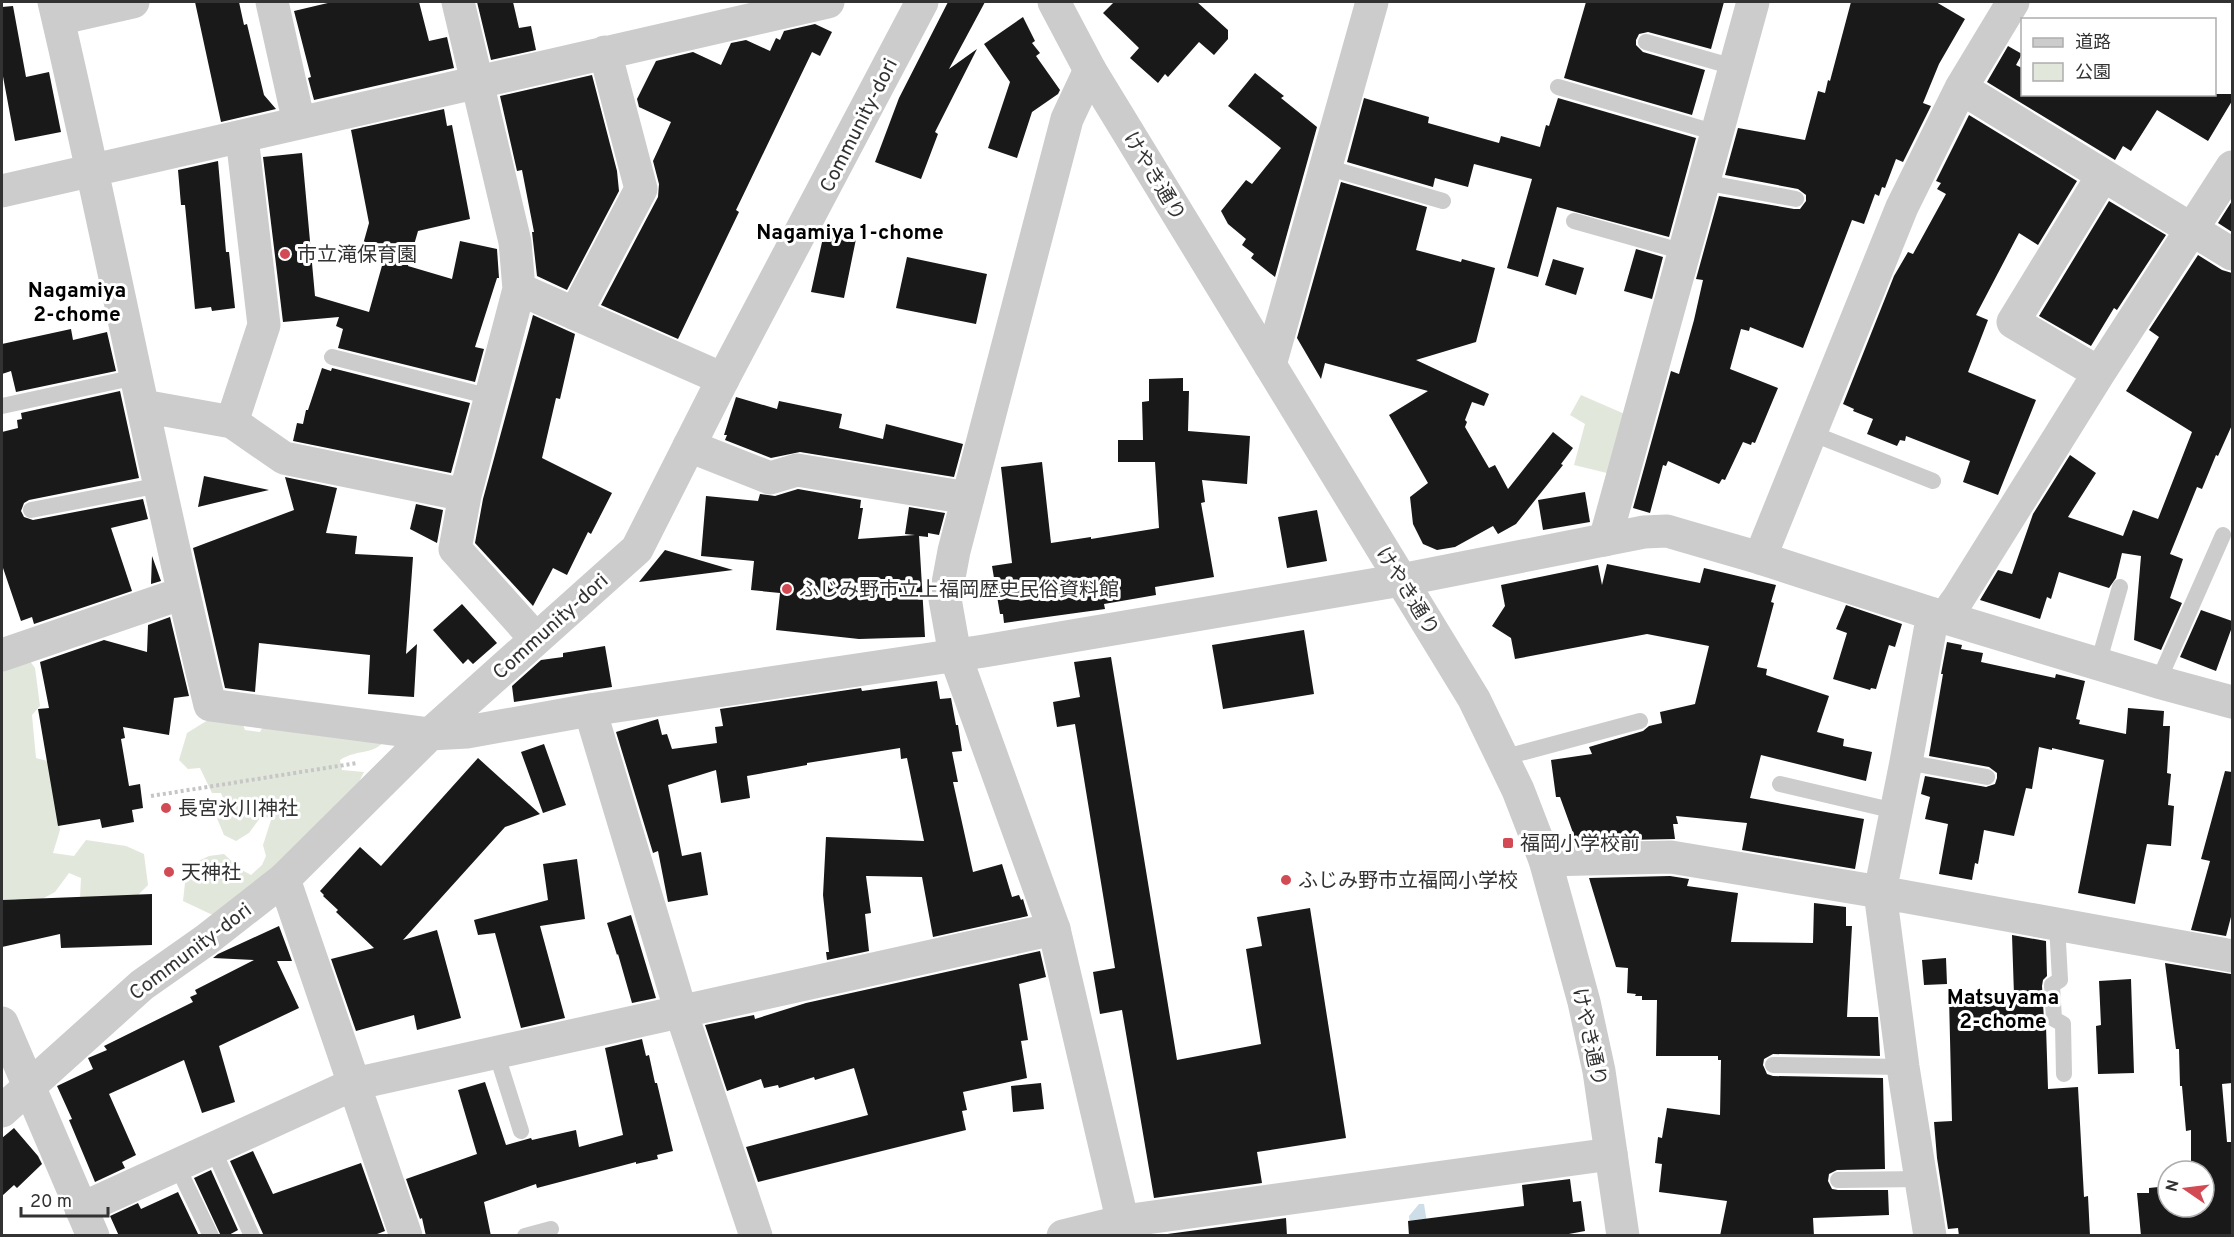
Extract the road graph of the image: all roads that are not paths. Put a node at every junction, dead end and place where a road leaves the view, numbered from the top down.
1 (133, 2) edge
2 (273, 2) edge
3 (458, 2) edge
4 (828, 2) edge
5 (922, 2) edge
6 (1054, 2) edge
7 (1372, 2) edge
8 (1753, 2) edge
9 (2013, 2) edge
10 (56, 10) edge
11 (1646, 42) dead end
12 (605, 51) junction
13 (1734, 67) junction
14 (1090, 70) junction
15 (476, 82) junction
16 (1558, 87) dead end
17 (1961, 88) junction
18 (299, 123) junction
19 (1717, 133) junction
20 (242, 137) junction
21 (1326, 167) junction
22 (2232, 167) edge
23 (94, 171) junction
24 (2103, 175) junction
25 (1703, 182) junction
26 (2, 191) edge
27 (1796, 199) dead end
28 (1443, 201) dead end
29 (1574, 221) dead end
30 (2193, 229) junction
31 (1684, 252) junction
32 (2232, 254) edge
33 (519, 289) junction
34 (575, 314) junction
35 (332, 357) dead end
36 (1270, 365) junction
37 (2099, 374) junction
38 (723, 379) junction
39 (140, 392) junction
40 (491, 397) junction
41 (2, 406) edge
42 (232, 422) junction
43 (1811, 433) junction
44 (689, 446) junction
45 (1933, 481) dead end
46 (160, 485) junction
47 (465, 495) junction
48 (968, 498) junction
49 (31, 510) dead end
50 (2223, 536) dead end
51 (1605, 540) junction
52 (1760, 558) junction
53 (1401, 580) junction
54 (2120, 587) dead end
55 (183, 593) junction
56 (1939, 615) junction
57 (535, 638) junction
58 (2, 656) edge
59 (955, 656) junction
60 (2098, 664) junction
61 (2158, 682) junction
62 (2232, 702) edge
63 (590, 710) junction
64 (1640, 721) dead end
65 (430, 734) junction
66 (1502, 758) junction
67 (1906, 762) junction
68 (1987, 777) dead end
69 (1780, 784) dead end
70 (1895, 811) junction
71 (1545, 860) junction
72 (284, 879) junction
73 (1880, 892) junction
74 (2057, 924) junction
75 (1054, 929) junction
76 (2232, 956) edge
77 (681, 1011) junction
78 (2, 1023) edge
79 (496, 1052) junction
80 (1773, 1065) dead end
81 (1903, 1067) junction
82 (2064, 1074) dead end
83 (354, 1084) junction
84 (30, 1086) junction
85 (2, 1111) edge
86 (522, 1131) dead end
87 (213, 1149) junction
88 (1611, 1154) junction
89 (177, 1166) junction
90 (1921, 1179) junction
91 (1838, 1180) dead end
92 (87, 1222) edge
93 (1125, 1228) edge
94 (551, 1229) dead end
95 (211, 1236) edge
96 (252, 1236) edge
97 (406, 1236) edge
98 (525, 1236) edge
99 (756, 1236) edge
100 (1064, 1236) edge
101 (1623, 1236) edge
102 (1930, 1236) edge

1 - 10 street
2 - 18 street
3 - 15 street
4 - 12 street
5 - 38 street, Community-dori
6 - 14 street, けやき通り
7 - 21 street
8 - 13 street
9 - 17 street
10 - 23 street
11 - 13 lane
12 - 15 street
12 - 34 street
13 - 19 street
14 - 36 street, けやき通り
14 - 48 street
15 - 18 street
15 - 33 street
16 - 19 lane
17 - 24 street
17 - 43 street
18 - 20 street
19 - 25 street
20 - 23 street
20 - 42 street
21 - 28 lane
21 - 36 street
22 - 30 street
23 - 26 street
23 - 39 street
24 - 30 street
24 - 37 street
25 - 27 lane
25 - 31 street
29 - 31 lane
30 - 32 street
30 - 37 street
31 - 51 street
33 - 34 street
33 - 40 street
34 - 38 street
35 - 40 lane
36 - 53 street, けやき通り
37 - 56 street
38 - 44 street, Community-dori
39 - 41 lane
39 - 42 street
39 - 46 street
40 - 47 street
42 - 47 street
43 - 45 lane
43 - 52 street
44 - 48 street
44 - 57 street, Community-dori
46 - 49 lane
46 - 55 street
47 - 57 street
48 - 59 street
50 - 61 lane
51 - 52 street
51 - 53 street
52 - 56 street
53 - 59 street
53 - 66 street, けやき通り
54 - 60 lane
55 - 58 street
55 - 65 street
56 - 60 street
56 - 67 street
57 - 65 street, Community-dori
59 - 63 street
59 - 75 street
60 - 61 street
61 - 62 street
63 - 65 street
63 - 77 street
64 - 66 lane
65 - 72 street, Community-dori
66 - 71 street, けやき通り
67 - 68 lane
67 - 70 street
69 - 70 lane
70 - 73 street
71 - 73 street
71 - 88 street, けやき通り
72 - 83 street
72 - 84 street, Community-dori
73 - 74 street
73 - 81 street
74 - 76 street
74 - 82 lane
75 - 77 street
75 - 93 street
77 - 79 street
77 - 99 street
78 - 84 street
79 - 83 street
79 - 86 lane
80 - 81 lane
81 - 90 street
83 - 87 street
83 - 97 street
84 - 85 street, Community-dori
84 - 92 street
87 - 89 street
87 - 96 lane
88 - 93 street
88 - 101 street, けやき通り
89 - 92 street
89 - 95 lane
90 - 91 lane
90 - 102 street
93 - 100 street
94 - 98 lane

